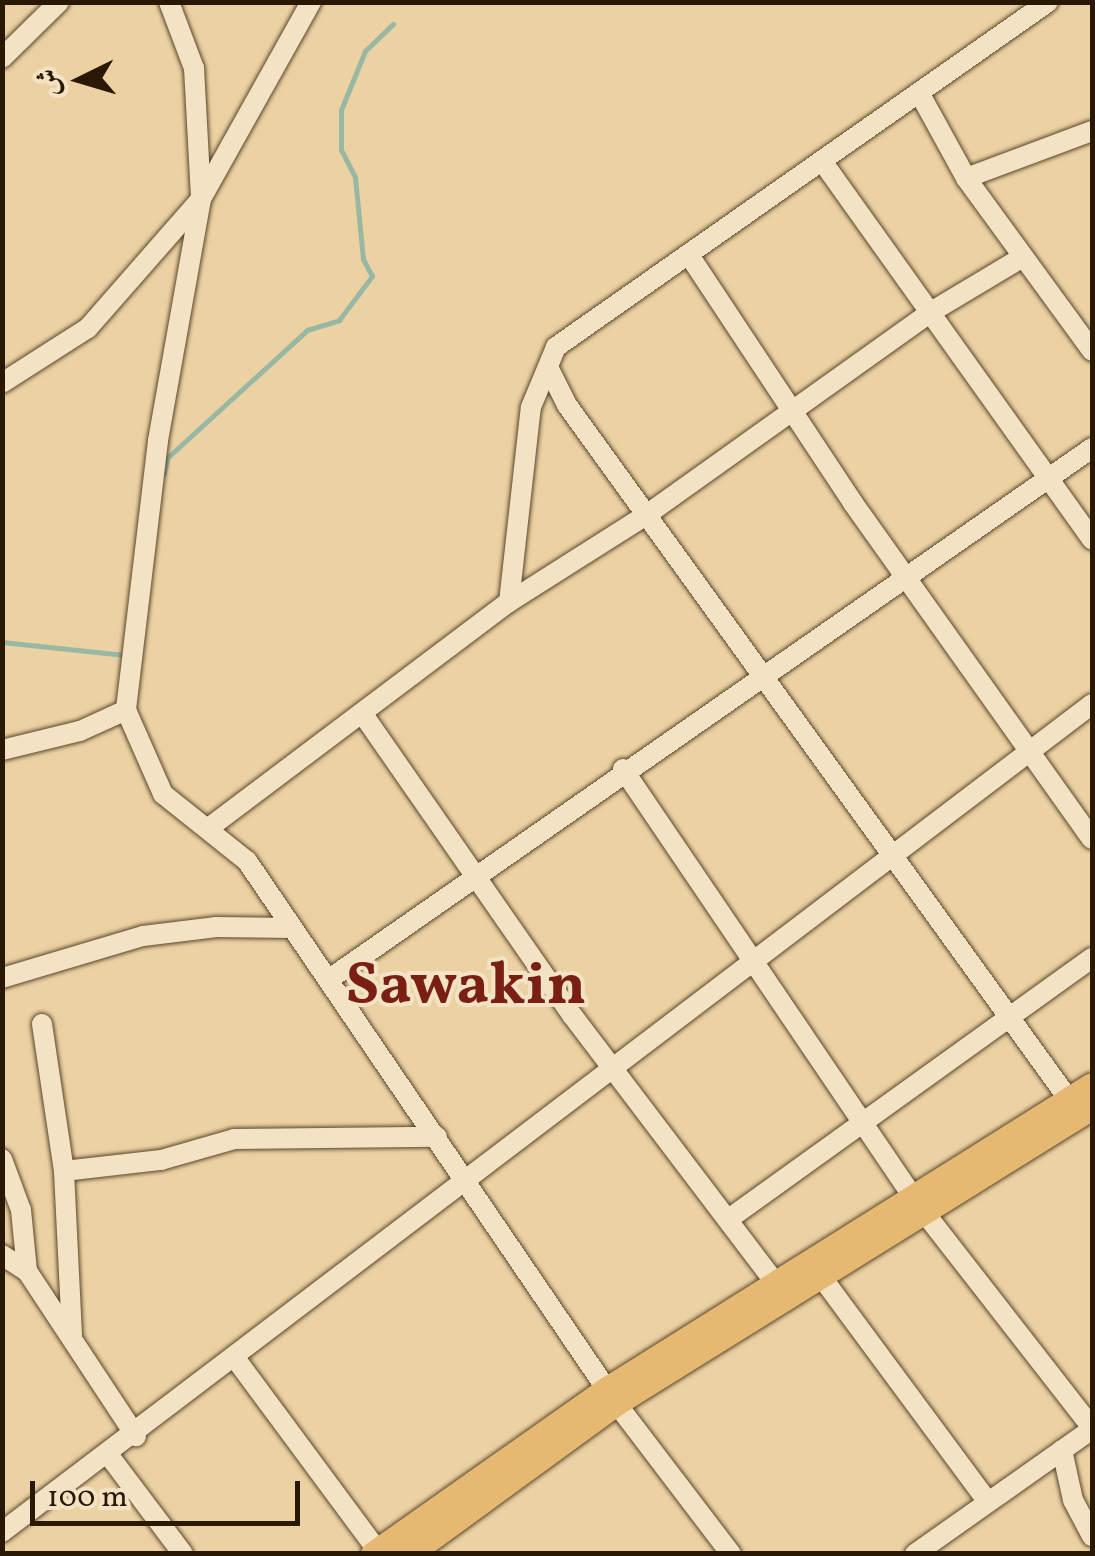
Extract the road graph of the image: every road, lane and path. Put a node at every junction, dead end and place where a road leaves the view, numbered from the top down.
1 (58, 2) edge
2 (169, 2) edge
3 (311, 2) edge
4 (1048, 2) edge
5 (2, 58) edge
6 (922, 96) junction
7 (1092, 131) edge
8 (822, 161) junction
9 (966, 178) junction
10 (201, 198) junction
11 (688, 256) junction
12 (1023, 256) junction
13 (930, 312) junction
14 (1092, 351) edge
15 (549, 370) junction
16 (5, 377) edge
17 (791, 406) junction
18 (1092, 448) edge
19 (1050, 478) junction
20 (649, 513) junction
21 (1092, 539) edge
22 (909, 576) junction
23 (508, 602) junction
24 (761, 675) junction
25 (1092, 704) edge
26 (126, 710) junction
27 (362, 713) junction
28 (2, 750) edge
29 (1033, 750) junction
30 (623, 769) junction
31 (210, 827) junction
32 (1092, 839) edge
33 (891, 856) junction
34 (472, 876) junction
35 (292, 928) junction
36 (1092, 958) edge
37 (755, 960) junction
38 (2, 978) edge
39 (328, 980) junction
40 (1008, 1015) junction
41 (42, 1024) dead end
42 (614, 1064) junction
43 (1092, 1084) edge
44 (1080, 1107) edge
45 (862, 1123) junction
46 (437, 1137) junction
47 (2, 1160) edge
48 (64, 1171) junction
49 (464, 1177) junction
50 (919, 1204) junction
51 (730, 1218) junction
52 (2, 1255) edge
53 (27, 1271) junction
54 (820, 1275) junction
55 (774, 1282) junction
56 (72, 1335) junction
57 (235, 1358) junction
58 (611, 1396) junction
59 (1092, 1429) edge
60 (136, 1436) junction
61 (1062, 1450) junction
62 (110, 1457) junction
63 (988, 1502) junction
64 (2, 1532) edge
65 (1092, 1536) edge
66 (375, 1552) edge
67 (183, 1554) edge
68 (409, 1554) edge
69 (731, 1554) edge
70 (915, 1554) edge

1 - 5 street
2 - 10 street
3 - 10 street
4 - 6 street
6 - 8 street
6 - 9 street
7 - 9 street
8 - 11 street
8 - 13 street
9 - 12 street
10 - 16 street
10 - 26 street
11 - 15 street
11 - 17 street
12 - 13 street
12 - 14 street
13 - 17 street
13 - 19 street
15 - 20 street
15 - 23 street
17 - 20 street
17 - 22 street
18 - 19 street
19 - 21 street
19 - 22 street
20 - 23 street
20 - 24 street
22 - 24 street
22 - 29 street
23 - 27 street
24 - 30 street
24 - 33 street
25 - 29 street
26 - 28 street
26 - 31 street
27 - 31 street
27 - 34 street
29 - 32 street
29 - 33 street
30 - 34 street
30 - 37 street
31 - 35 street
33 - 37 street
33 - 40 street
34 - 39 street
34 - 42 street
35 - 38 street
35 - 39 street
36 - 40 street
37 - 42 street
37 - 45 street
39 - 46 street
40 - 44 street
40 - 45 street
41 - 48 street
42 - 49 street
42 - 51 street
43 - 44 main road
44 - 50 main road
45 - 50 street
45 - 51 street
46 - 48 street
46 - 49 street
47 - 53 street
48 - 56 street
49 - 57 street
49 - 58 street
50 - 54 main road
50 - 55 main road
50 - 59 street
51 - 55 street
52 - 53 street
53 - 56 street
54 - 58 main road
54 - 63 street
55 - 58 main road
56 - 60 street
57 - 60 street
57 - 66 street
58 - 66 main road
58 - 68 main road
58 - 69 street
59 - 61 street
60 - 62 street
61 - 63 street
61 - 65 street
62 - 64 street
62 - 67 street
63 - 70 street

